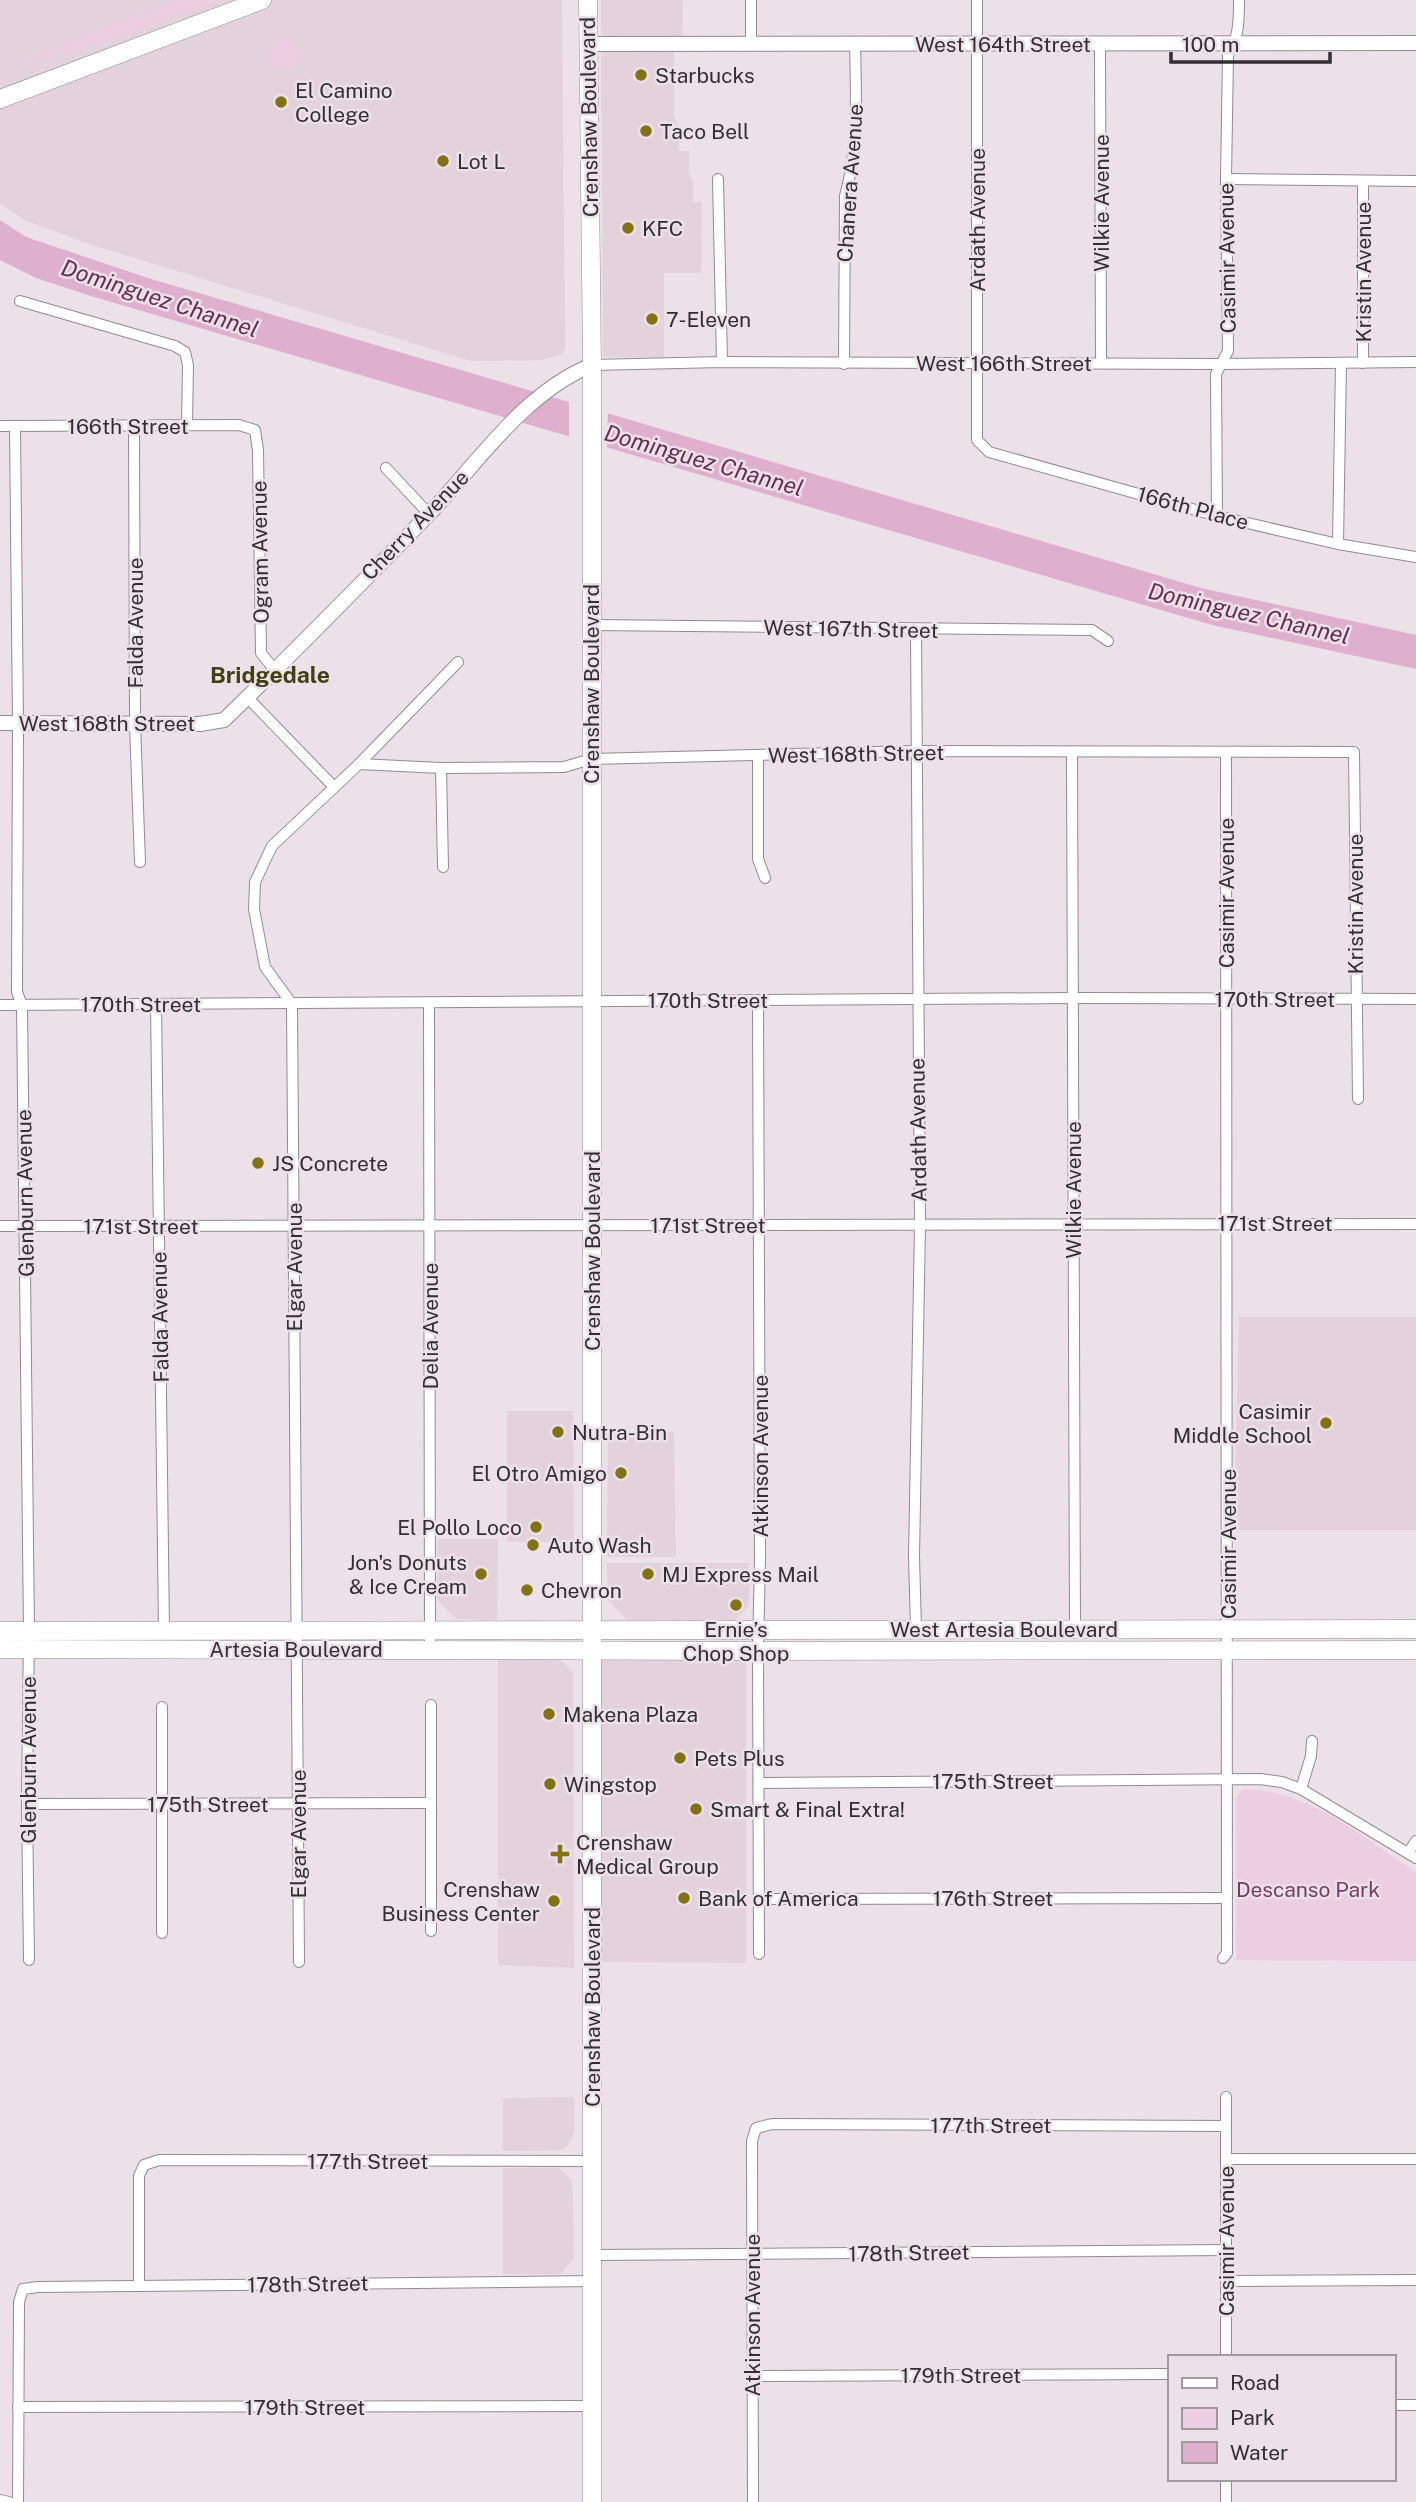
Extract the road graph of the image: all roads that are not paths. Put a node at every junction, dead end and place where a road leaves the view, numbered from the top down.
1 (262, 0) edge
2 (588, 0) edge
3 (751, 0) edge
4 (977, 0) edge
5 (1239, 0) edge
6 (1416, 43) edge
7 (589, 44) junction
8 (751, 44) junction
9 (855, 44) junction
10 (977, 44) junction
11 (1100, 44) junction
12 (1235, 44) junction
13 (0, 99) edge
14 (718, 179) dead end
15 (1226, 179) junction
16 (1363, 180) junction
17 (1416, 181) edge
18 (20, 301) dead end
19 (722, 362) junction
20 (1101, 362) junction
21 (1416, 362) edge
22 (1340, 363) junction
23 (1363, 363) junction
24 (845, 364) junction
25 (977, 364) junction
26 (1219, 364) junction
27 (592, 365) junction
28 (134, 425) junction
29 (187, 425) junction
30 (0, 426) edge
31 (15, 426) junction
32 (255, 430) joint
33 (977, 440) joint
34 (386, 468) dead end
35 (429, 514) junction
36 (1216, 516) junction
37 (1338, 544) junction
38 (1416, 556) edge
39 (591, 625) junction
40 (916, 630) junction
41 (1108, 641) dead end
42 (458, 662) dead end
43 (274, 668) junction
44 (247, 697) junction
45 (0, 723) edge
46 (18, 723) junction
47 (135, 723) junction
48 (917, 751) junction
49 (1072, 752) junction
50 (1226, 752) junction
51 (1354, 752) joint
52 (758, 755) junction
53 (591, 758) junction
54 (359, 764) junction
55 (441, 768) junction
56 (334, 787) junction
57 (140, 862) dead end
58 (443, 867) dead end
59 (765, 878) dead end
60 (1074, 998) junction
61 (1226, 999) junction
62 (1356, 999) junction
63 (1416, 999) edge
64 (758, 1000) junction
65 (917, 1000) junction
66 (592, 1001) junction
67 (156, 1003) junction
68 (429, 1003) junction
69 (292, 1004) junction
70 (0, 1005) edge
71 (22, 1005) junction
72 (1358, 1098) dead end
73 (1227, 1223) junction
74 (1416, 1224) edge
75 (430, 1225) junction
76 (592, 1225) junction
77 (920, 1225) junction
78 (1073, 1225) junction
79 (0, 1226) edge
80 (26, 1226) junction
81 (159, 1226) junction
82 (294, 1226) junction
83 (760, 1226) junction
84 (758, 1628) junction
85 (1075, 1628) junction
86 (297, 1629) junction
87 (430, 1629) junction
88 (592, 1629) junction
89 (916, 1629) junction
90 (1228, 1629) junction
91 (1416, 1629) edge
92 (164, 1630) junction
93 (0, 1631) edge
94 (29, 1640) junction
95 (0, 1649) edge
96 (430, 1649) junction
97 (297, 1650) junction
98 (1228, 1650) junction
99 (1416, 1650) edge
100 (592, 1651) junction
101 (758, 1651) junction
102 (430, 1704) dead end
103 (162, 1707) dead end
104 (1312, 1741) dead end
105 (1227, 1779) junction
106 (759, 1783) junction
107 (1301, 1789) junction
108 (431, 1803) junction
109 (27, 1804) junction
110 (162, 1804) junction
111 (298, 1804) junction
112 (1416, 1841) edge
113 (1412, 1855) edge
114 (1227, 1898) junction
115 (759, 1899) junction
116 (431, 1930) dead end
117 (162, 1933) dead end
118 (759, 1954) dead end
119 (1223, 1958) dead end
120 (29, 1960) dead end
121 (299, 1962) dead end
122 (1226, 2097) dead end
123 (1226, 2126) junction
124 (756, 2128) joint
125 (1226, 2159) junction
126 (1416, 2159) edge
127 (593, 2161) junction
128 (1226, 2250) junction
129 (593, 2255) junction
130 (751, 2255) junction
131 (1416, 2280) edge
132 (593, 2281) junction
133 (1226, 2281) junction
134 (139, 2286) junction
135 (1226, 2355) edge
136 (1168, 2374) edge
137 (752, 2376) junction
138 (1395, 2405) edge
139 (1416, 2405) edge
140 (593, 2406) junction
141 (18, 2407) junction
142 (1226, 2481) edge
143 (0, 2500) edge
144 (9, 2502) edge
145 (18, 2502) edge
146 (593, 2502) edge
147 (752, 2502) edge
148 (1226, 2502) edge

1 - 13 main road
2 - 7 main road, Crenshaw Boulevard
3 - 8 street
4 - 10 street, Ardath Avenue
5 - 12 street, Casimir Avenue
6 - 12 street, West 164th Street
7 - 8 street, West 164th Street
7 - 27 main road, Crenshaw Boulevard
8 - 9 street, West 164th Street
9 - 10 street, West 164th Street
9 - 24 street, Chanera Avenue
10 - 11 street, West 164th Street
10 - 25 street, Ardath Avenue
11 - 12 street, West 164th Street
11 - 20 street, Wilkie Avenue
12 - 15 street, Casimir Avenue
14 - 19 street
15 - 16 street
15 - 26 street, Casimir Avenue
16 - 17 street
16 - 23 street, Kristin Avenue
18 - 29 street
19 - 24 street, West 166th Street
19 - 27 street, West 166th Street
20 - 25 street, West 166th Street
20 - 26 street, West 166th Street
21 - 23 street, West 166th Street
22 - 23 street, West 166th Street
22 - 26 street, West 166th Street
22 - 37 street, Kristin Avenue
24 - 25 street, West 166th Street
25 - 33 street, Ardath Avenue
26 - 36 street, Casimir Avenue
27 - 35 street, Cherry Avenue
27 - 39 main road, Crenshaw Boulevard
28 - 29 street, 166th Street
28 - 31 street, 166th Street
28 - 47 street, Falda Avenue
29 - 32 street, 166th Street
30 - 31 street, 166th Street
31 - 46 street, Glenburn Avenue
32 - 43 street, Ogram Avenue
33 - 36 street, 166th Place
34 - 35 street
35 - 43 street, Cherry Avenue
36 - 37 street, 166th Place
37 - 38 street, 166th Place
39 - 40 street, West 167th Street
39 - 53 main road, Crenshaw Boulevard
40 - 41 street, West 167th Street
40 - 48 street, Ardath Avenue
42 - 54 street
43 - 44 street, Cherry Avenue
44 - 47 street, West 168th Street
44 - 56 street
45 - 46 street, West 168th Street
46 - 47 street, West 168th Street
46 - 71 street, Glenburn Avenue
47 - 57 street, Falda Avenue
48 - 49 street, West 168th Street
48 - 52 street, West 168th Street
48 - 65 street, Ardath Avenue
49 - 50 street, West 168th Street
49 - 60 street, Wilkie Avenue
50 - 51 street, West 168th Street
50 - 61 street, Casimir Avenue
51 - 62 street, Kristin Avenue
52 - 53 street, West 168th Street
52 - 59 street
53 - 55 street, West 168th Street
53 - 66 main road, Crenshaw Boulevard
54 - 55 street, West 168th Street
54 - 56 street
55 - 58 street
56 - 69 street
60 - 61 street, 170th Street
60 - 65 street, 170th Street
60 - 78 street, Wilkie Avenue
61 - 62 street, 170th Street
61 - 73 street, Casimir Avenue
62 - 63 street, 170th Street
62 - 72 street, Kristin Avenue
64 - 65 street, 170th Street
64 - 66 street, 170th Street
64 - 83 street, Atkinson Avenue
65 - 77 street, Ardath Avenue
66 - 68 street, 170th Street
66 - 76 main road, Crenshaw Boulevard
67 - 69 street, 170th Street
67 - 71 street, 170th Street
67 - 81 street, Falda Avenue
68 - 69 street, 170th Street
68 - 75 street, Delia Avenue
69 - 82 street, Elgar Avenue
70 - 71 street, 170th Street
71 - 80 street, Glenburn Avenue
73 - 74 street, 171st Street
73 - 78 street, 171st Street
73 - 90 street, Casimir Avenue
75 - 76 street, 171st Street
75 - 82 street, 171st Street
75 - 87 street, Delia Avenue
76 - 83 street, 171st Street
76 - 88 main road, Crenshaw Boulevard
77 - 78 street, 171st Street
77 - 83 street, 171st Street
77 - 89 street, Ardath Avenue
78 - 85 street, Wilkie Avenue
79 - 80 street, 171st Street
80 - 81 street, 171st Street
80 - 94 street, Glenburn Avenue
81 - 82 street, 171st Street
81 - 92 street, Falda Avenue
82 - 86 street, Elgar Avenue
83 - 84 street, Atkinson Avenue
84 - 88 main road, West Artesia Boulevard
84 - 89 main road, West Artesia Boulevard
84 - 101 street, Atkinson Avenue
85 - 89 main road, West Artesia Boulevard
85 - 90 main road, West Artesia Boulevard
86 - 87 main road, Artesia Boulevard
86 - 92 main road, Artesia Boulevard
86 - 97 street, Elgar Avenue
87 - 88 main road, Artesia Boulevard
87 - 96 street, Delia Avenue
88 - 100 main road, Crenshaw Boulevard
90 - 91 main road, West Artesia Boulevard
90 - 98 street, Casimir Avenue
92 - 94 main road, Artesia Boulevard
93 - 94 main road, Artesia Boulevard
94 - 95 main road, Artesia Boulevard
94 - 97 main road, Artesia Boulevard
94 - 109 street, Glenburn Avenue
96 - 97 main road, Artesia Boulevard
96 - 100 main road, Artesia Boulevard
97 - 111 street, Elgar Avenue
98 - 99 main road, West Artesia Boulevard
98 - 101 main road, West Artesia Boulevard
98 - 105 street, Casimir Avenue
100 - 101 main road, West Artesia Boulevard
100 - 127 main road, Crenshaw Boulevard
101 - 106 street, Atkinson Avenue
102 - 108 street
103 - 110 street
104 - 107 street
105 - 106 street, 175th Street
105 - 107 street, 175th Street
105 - 114 street, Casimir Avenue
106 - 115 street, Atkinson Avenue
107 - 113 street, 175th Street
108 - 111 street, 175th Street
108 - 116 street
109 - 110 street, 175th Street
109 - 120 street, Glenburn Avenue
110 - 111 street, 175th Street
110 - 117 street
111 - 121 street, Elgar Avenue
112 - 113 street
114 - 115 street, 176th Street
114 - 119 street, Casimir Avenue
115 - 118 street, Atkinson Avenue
122 - 123 street, Casimir Avenue
123 - 124 street, 177th Street
123 - 125 street, Casimir Avenue
124 - 130 street, Atkinson Avenue
125 - 126 street
125 - 128 street, Casimir Avenue
127 - 129 main road, Crenshaw Boulevard
127 - 134 street, 177th Street
128 - 130 street, 178th Street
128 - 133 street, Casimir Avenue
129 - 130 street, 178th Street
129 - 132 main road, Crenshaw Boulevard
130 - 137 street, Atkinson Avenue
131 - 133 street
132 - 134 street, 178th Street
132 - 140 main road, Crenshaw Boulevard
133 - 135 street, Casimir Avenue
134 - 141 street, 178th Street
136 - 137 street, 179th Street
137 - 147 street, Atkinson Avenue
138 - 139 street
140 - 141 street, 179th Street
140 - 146 main road, Crenshaw Boulevard
141 - 145 street
142 - 148 street
143 - 144 street

